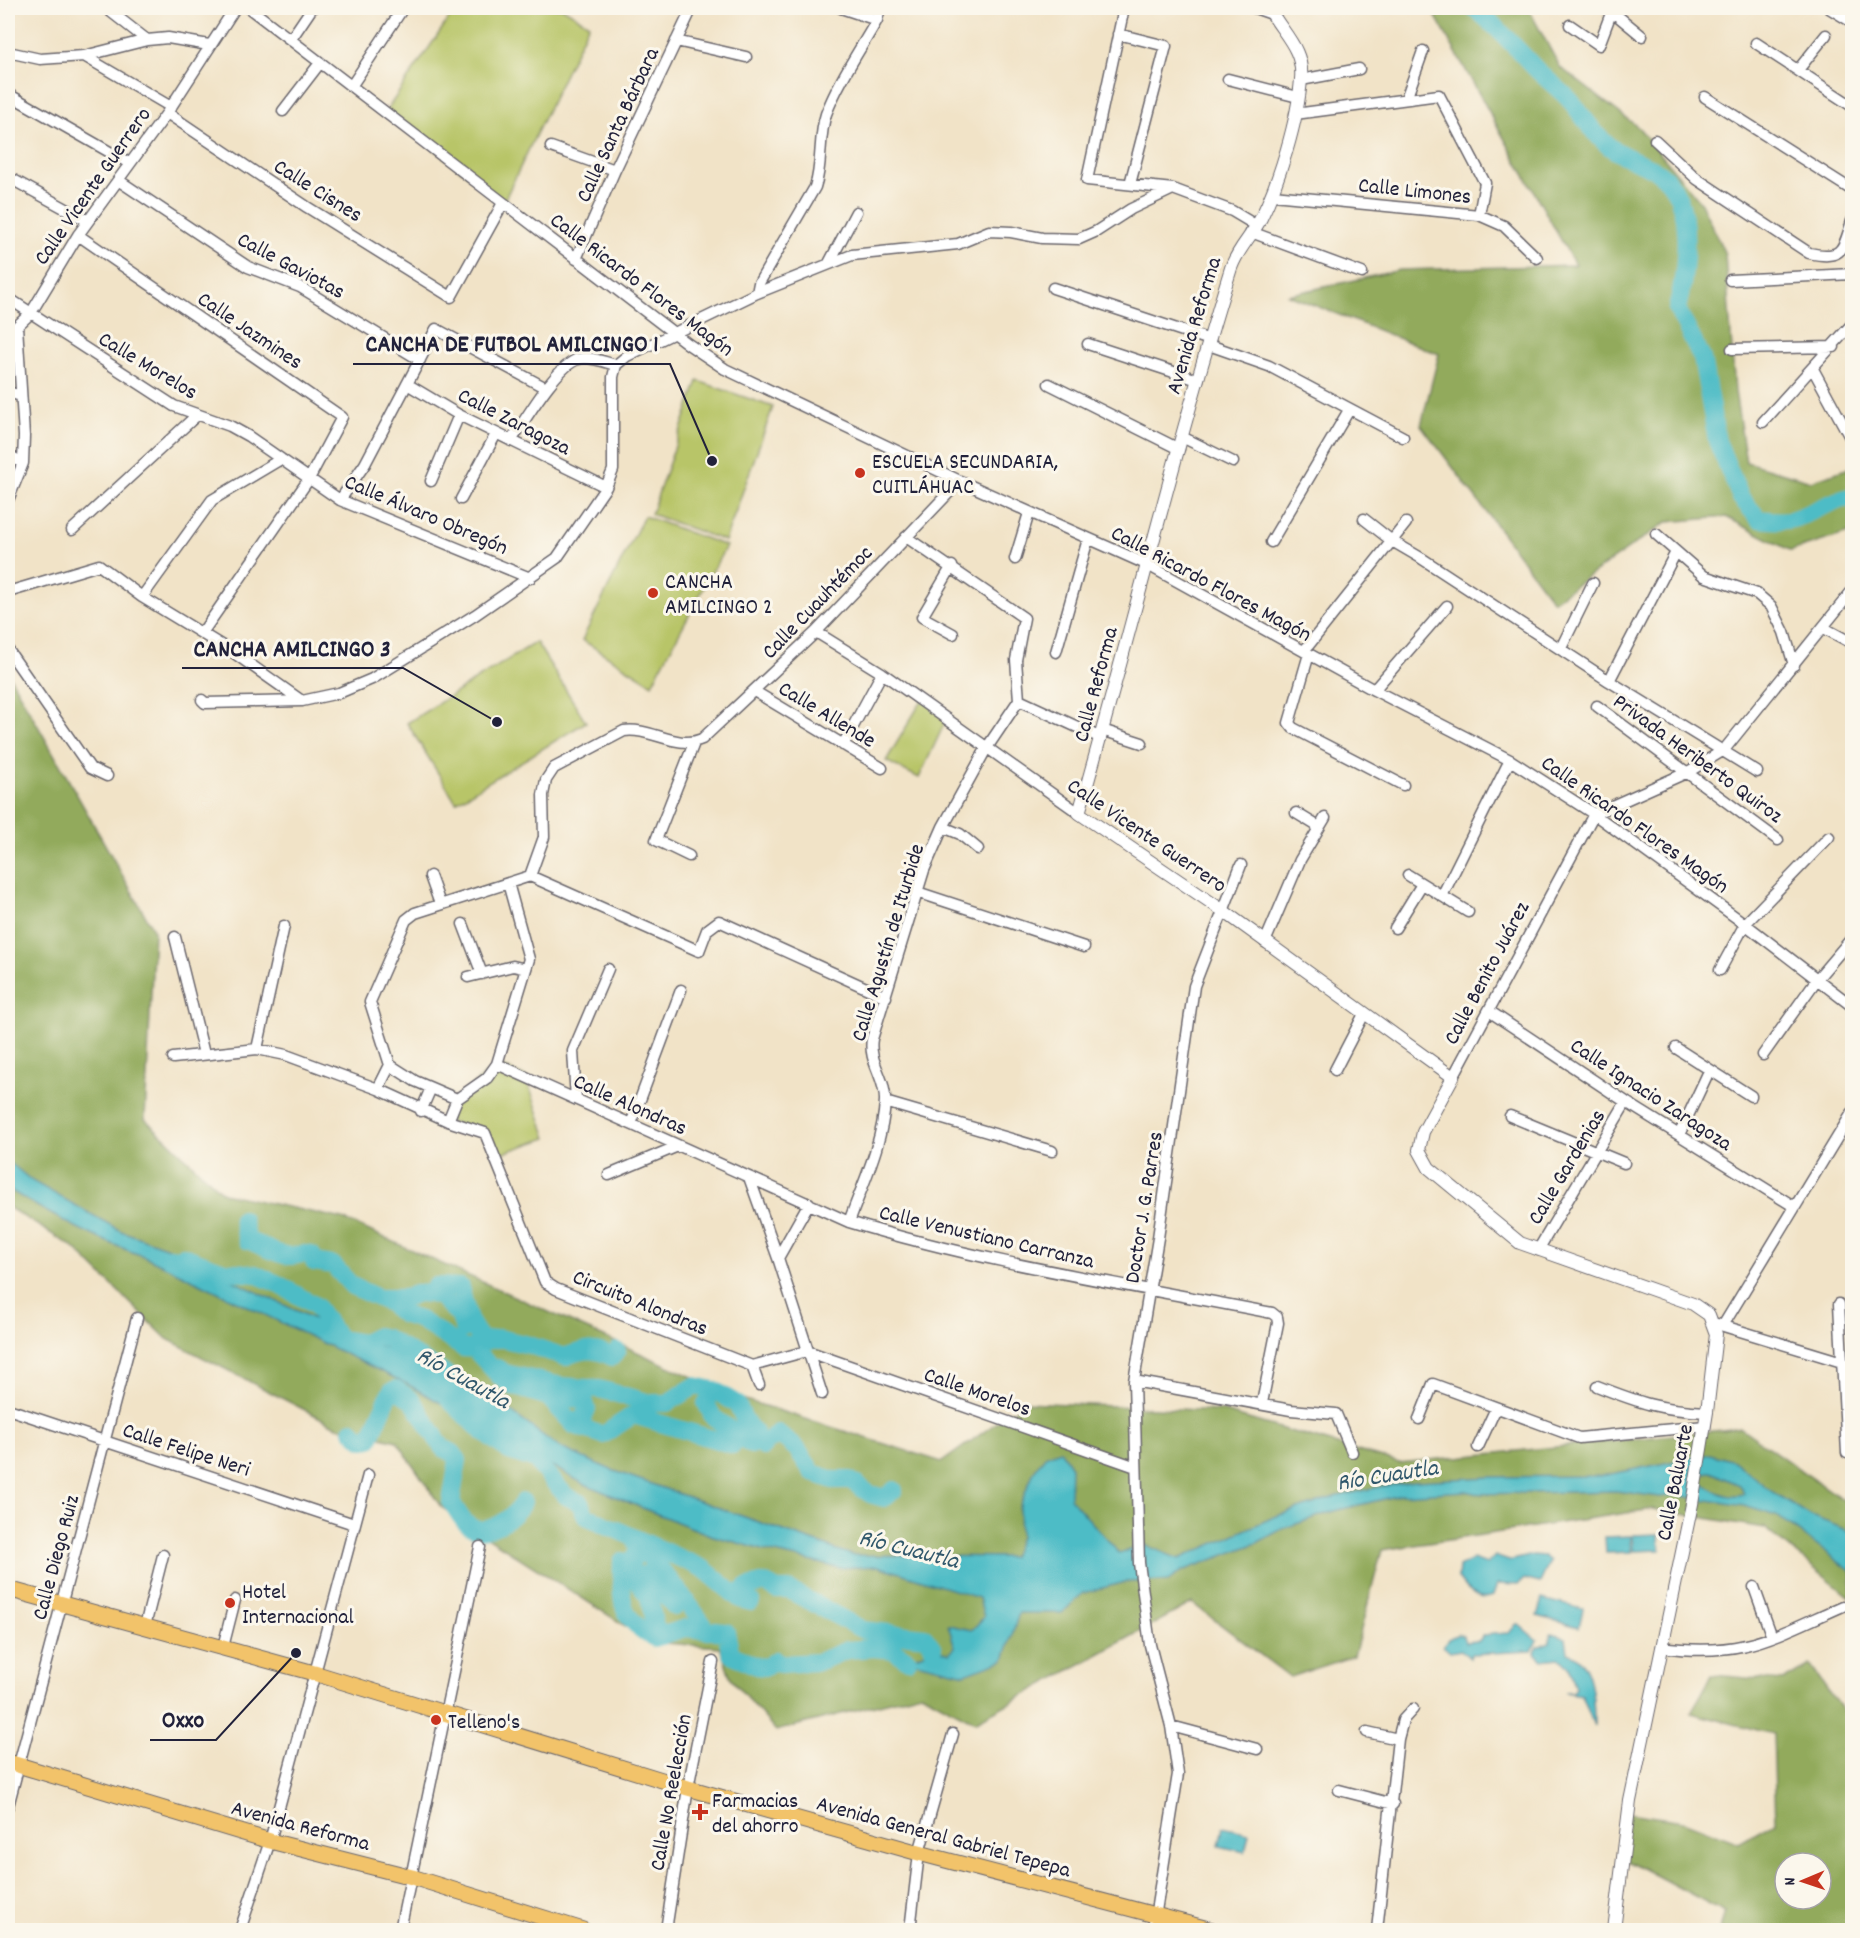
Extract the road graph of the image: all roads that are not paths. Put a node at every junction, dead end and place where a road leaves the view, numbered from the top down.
1 (106, 8) edge
2 (235, 8) edge
3 (249, 8) edge
4 (312, 8) edge
5 (403, 8) edge
6 (692, 8) edge
7 (842, 8) edge
8 (880, 8) edge
9 (1124, 8) edge
10 (1255, 8) edge
11 (1829, 8) edge
12 (1611, 9) edge
13 (1271, 11) edge
14 (877, 20) junction
15 (1852, 22) edge
16 (1570, 25) dead end
17 (1118, 34) junction
18 (1826, 35) dead end
19 (1642, 36) dead end
20 (291, 39) junction
21 (147, 40) junction
22 (676, 41) junction
23 (1756, 43) dead end
24 (209, 45) junction
25 (1424, 51) dead end
26 (8, 52) edge
27 (84, 56) junction
28 (746, 57) dead end
29 (320, 63) junction
30 (1359, 69) dead end
31 (1798, 70) junction
32 (1228, 79) dead end
33 (1302, 80) junction
34 (352, 85) junction
35 (8, 94) edge
36 (1298, 97) junction
37 (1705, 97) dead end
38 (1406, 99) junction
39 (1852, 106) edge
40 (169, 110) junction
41 (283, 111) dead end
42 (1295, 114) junction
43 (1655, 140) dead end
44 (551, 147) dead end
45 (129, 163) junction
46 (615, 170) junction
47 (8, 177) edge
48 (118, 180) junction
49 (1130, 184) junction
50 (1173, 189) junction
51 (1852, 190) edge
52 (1273, 195) junction
53 (503, 203) junction
54 (856, 212) dead end
55 (1479, 215) junction
56 (88, 220) junction
57 (1852, 225) edge
58 (1254, 229) junction
59 (78, 235) junction
60 (1538, 258) dead end
61 (576, 259) junction
62 (829, 262) junction
63 (1362, 273) dead end
64 (1852, 274) edge
65 (1730, 280) dead end
66 (1053, 288) dead end
67 (757, 293) junction
68 (8, 298) edge
69 (31, 313) junction
70 (12, 324) edge
71 (1852, 324) edge
72 (675, 333) junction
73 (1210, 342) junction
74 (1088, 344) dead end
75 (1834, 347) junction
76 (1732, 349) dead end
77 (420, 360) junction
78 (615, 365) junction
79 (1814, 369) junction
80 (1198, 380) junction
81 (407, 384) junction
82 (1049, 384) dead end
83 (546, 388) junction
84 (8, 392) edge
85 (21, 396) junction
86 (1348, 410) junction
87 (459, 415) junction
88 (196, 416) junction
89 (1763, 422) dead end
90 (496, 434) junction
91 (1403, 437) dead end
92 (511, 441) junction
93 (1852, 441) edge
94 (1181, 443) junction
95 (8, 455) edge
96 (281, 459) junction
97 (1233, 462) dead end
98 (23, 463) junction
99 (309, 479) junction
100 (431, 481) dead end
101 (960, 481) junction
102 (606, 487) junction
103 (461, 499) dead end
104 (8, 500) edge
105 (340, 500) junction
106 (1029, 513) junction
107 (1365, 519) dead end
108 (1406, 523) dead end
109 (72, 530) dead end
110 (1656, 534) dead end
111 (906, 537) junction
112 (1088, 539) junction
113 (1392, 541) junction
114 (1271, 542) dead end
115 (1676, 552) junction
116 (1015, 559) dead end
117 (1148, 565) junction
118 (952, 566) junction
119 (530, 578) junction
120 (1593, 583) dead end
121 (1852, 591) edge
122 (8, 592) edge
123 (142, 597) junction
124 (1447, 606) dead end
125 (1824, 628) junction
126 (816, 632) junction
127 (202, 633) junction
128 (952, 634) dead end
129 (1852, 643) edge
130 (1561, 648) junction
131 (8, 650) edge
132 (1056, 652) dead end
133 (1306, 653) junction
134 (1794, 665) junction
135 (882, 673) junction
136 (1609, 681) junction
137 (1374, 690) junction
138 (754, 691) junction
139 (202, 700) dead end
140 (1019, 700) junction
141 (302, 701) junction
142 (1597, 706) dead end
143 (1102, 734) junction
144 (694, 743) junction
145 (1142, 743) dead end
146 (843, 745) junction
147 (986, 749) junction
148 (1724, 750) junction
149 (1510, 760) junction
150 (882, 768) dead end
151 (1688, 772) junction
152 (1757, 772) dead end
153 (107, 776) dead end
154 (1403, 784) dead end
155 (1079, 813) junction
156 (1296, 813) dead end
157 (1594, 814) junction
158 (943, 827) junction
159 (1829, 837) dead end
160 (1778, 840) dead end
161 (978, 849) dead end
162 (688, 856) dead end
163 (1241, 864) dead end
164 (1408, 875) dead end
165 (430, 876) dead end
166 (530, 876) junction
167 (508, 883) junction
168 (1422, 884) junction
169 (917, 892) junction
170 (1442, 896) junction
171 (440, 904) junction
172 (1222, 910) junction
173 (1468, 912) dead end
174 (463, 924) dead end
175 (1745, 924) junction
176 (284, 926) dead end
177 (1395, 928) dead end
178 (175, 937) dead end
179 (1852, 938) edge
180 (1265, 942) junction
181 (1084, 947) dead end
182 (526, 969) junction
183 (608, 969) dead end
184 (1720, 970) dead end
185 (482, 974) junction
186 (468, 977) dead end
187 (1817, 979) junction
188 (681, 990) dead end
189 (886, 997) junction
190 (1852, 1006) edge
191 (1489, 1011) junction
192 (1364, 1014) junction
193 (1676, 1048) dead end
194 (257, 1049) junction
195 (204, 1054) junction
196 (1763, 1055) dead end
197 (174, 1058) dead end
198 (497, 1064) junction
199 (390, 1065) junction
200 (1335, 1070) dead end
201 (1709, 1071) junction
202 (1453, 1077) junction
203 (431, 1088) junction
204 (378, 1089) junction
205 (1751, 1096) dead end
206 (458, 1099) junction
207 (576, 1099) junction
208 (885, 1102) junction
209 (1626, 1102) junction
210 (421, 1111) junction
211 (1852, 1113) edge
212 (1510, 1116) dead end
213 (448, 1121) junction
214 (631, 1124) junction
215 (1679, 1135) junction
216 (678, 1146) junction
217 (1053, 1151) dead end
218 (1597, 1152) junction
219 (1624, 1163) dead end
220 (609, 1175) dead end
221 (749, 1177) junction
222 (809, 1203) junction
223 (1795, 1207) junction
224 (849, 1222) junction
225 (1538, 1250) junction
226 (778, 1258) junction
227 (1149, 1289) junction
228 (1839, 1304) dead end
229 (137, 1318) dead end
230 (1719, 1324) junction
231 (807, 1351) junction
232 (1841, 1360) junction
233 (1852, 1365) edge
234 (752, 1366) junction
235 (1134, 1381) junction
236 (759, 1385) dead end
237 (1597, 1386) dead end
238 (822, 1394) dead end
239 (1262, 1403) junction
240 (1496, 1408) junction
241 (8, 1409) edge
242 (1707, 1412) junction
243 (1419, 1419) dead end
244 (1705, 1426) junction
245 (104, 1442) junction
246 (1478, 1447) dead end
247 (1352, 1452) dead end
248 (1847, 1454) dead end
249 (1136, 1467) junction
250 (368, 1475) dead end
251 (354, 1524) junction
252 (480, 1547) dead end
253 (163, 1555) dead end
254 (1754, 1587) dead end
255 (8, 1589) edge
256 (235, 1600) dead end
257 (62, 1605) junction
258 (1844, 1606) dead end
259 (145, 1626) junction
260 (1772, 1637) junction
261 (223, 1647) junction
262 (1662, 1647) junction
263 (713, 1662) dead end
264 (314, 1673) junction
265 (1413, 1709) dead end
266 (444, 1714) junction
267 (1171, 1726) junction
268 (1367, 1732) dead end
269 (953, 1734) dead end
270 (1398, 1739) junction
271 (1257, 1749) dead end
272 (13, 1764) edge
273 (688, 1788) junction
274 (1339, 1790) dead end
275 (1393, 1804) junction
276 (8, 1806) edge
277 (270, 1841) junction
278 (919, 1853) junction
279 (412, 1877) junction
280 (1156, 1914) junction
281 (240, 1930) edge
282 (400, 1930) edge
283 (583, 1930) edge
284 (666, 1930) edge
285 (910, 1930) edge
286 (1154, 1930) edge
287 (1212, 1930) edge
288 (1377, 1930) edge
289 (1614, 1930) edge

1 - 21 street
2 - 24 street, Calle Vicente Guerrero
3 - 20 street, Calle Ricardo Flores Magón
4 - 20 street
5 - 34 street
6 - 22 street, Calle Santa Bárbara
7 - 14 street
8 - 14 street
9 - 17 street
10 - 13 street
11 - 15 street
12 - 16 street
12 - 19 street
13 - 33 street, Avenida Reforma
14 - 67 street
17 - 49 street
17 - 49 street
18 - 31 street
20 - 29 street, Calle Ricardo Flores Magón
21 - 24 street
21 - 27 street
22 - 28 street
22 - 46 street, Calle Santa Bárbara
23 - 31 street
24 - 40 street, Calle Vicente Guerrero
25 - 38 street
26 - 27 street
27 - 40 street, Calle Cisnes
29 - 34 street, Calle Ricardo Flores Magón
29 - 41 street
30 - 33 street
31 - 39 street
32 - 36 street
33 - 36 street, Avenida Reforma
34 - 53 street, Calle Ricardo Flores Magón
35 - 45 street
36 - 42 street, Avenida Reforma
37 - 51 street
38 - 42 street
38 - 55 street
40 - 45 street, Calle Vicente Guerrero
40 - 53 street, Calle Cisnes
42 - 52 street, Avenida Reforma
43 - 57 street
44 - 46 street
45 - 48 street, Calle Vicente Guerrero
46 - 61 street, Calle Santa Bárbara
47 - 56 street
48 - 56 street, Calle Vicente Guerrero
48 - 77 street, Calle Gaviotas
49 - 50 street
50 - 58 street
50 - 62 street
52 - 55 street, Calle Limones
52 - 58 street, Avenida Reforma
53 - 61 street, Calle Ricardo Flores Magón
54 - 62 street
55 - 60 street, Calle Limones
56 - 59 street, Calle Vicente Guerrero
58 - 63 street
58 - 73 street, Avenida Reforma
59 - 69 street, Calle Vicente Guerrero
59 - 99 street, Calle Jazmines
61 - 72 street, Calle Ricardo Flores Magón
62 - 67 street
64 - 65 street
66 - 73 street
67 - 72 street
68 - 69 street, Calle Morelos
69 - 70 street, Calle Vicente Guerrero
69 - 88 street, Calle Morelos
70 - 85 street, Calle Vicente Guerrero
71 - 75 street
72 - 78 street
72 - 101 street, Calle Ricardo Flores Magón
73 - 80 street, Avenida Reforma
73 - 86 street
74 - 80 street
75 - 76 street
75 - 79 street
77 - 81 street
77 - 83 street
78 - 83 street
78 - 102 street
79 - 89 street
79 - 93 street
80 - 94 street, Avenida Reforma
81 - 87 street, Calle Zaragoza
81 - 105 street
82 - 94 street
83 - 92 street
84 - 85 street
85 - 98 street, Calle Vicente Guerrero
86 - 91 street
86 - 114 street
87 - 90 street, Calle Zaragoza
87 - 100 street
88 - 96 street, Calle Morelos
88 - 109 street
90 - 92 street, Calle Zaragoza
90 - 103 street
92 - 102 street, Calle Zaragoza
94 - 97 street
94 - 117 street, Avenida Reforma
95 - 98 street
96 - 99 street, Calle Álvaro Obregón
96 - 123 street
98 - 104 street, Calle Vicente Guerrero
99 - 105 street, Calle Álvaro Obregón
99 - 127 street, Calle Jazmines
101 - 106 street, Calle Ricardo Flores Magón
101 - 111 street, Calle Cuauhtémoc
102 - 119 street
105 - 119 street, Calle Álvaro Obregón
106 - 112 street, Calle Ricardo Flores Magón
106 - 116 street
107 - 113 street
108 - 113 street
110 - 115 street
111 - 118 street
111 - 126 street, Calle Cuauhtémoc
112 - 117 street, Calle Ricardo Flores Magón
112 - 132 street
113 - 130 street
113 - 133 street
115 - 134 street
115 - 136 street
117 - 133 street, Calle Ricardo Flores Magón
117 - 143 street, Calle Reforma
118 - 128 street
118 - 140 street
119 - 141 street
120 - 130 street
121 - 125 street
122 - 123 street
123 - 127 street
124 - 137 street
125 - 129 street
125 - 134 street
126 - 135 street, Calle Vicente Guerrero
126 - 138 street, Calle Cuauhtémoc
127 - 141 street
130 - 136 street
131 - 153 street
133 - 137 street, Calle Ricardo Flores Magón
133 - 154 street
134 - 148 street
135 - 146 street
135 - 147 street, Calle Vicente Guerrero
136 - 148 street
137 - 149 street, Calle Ricardo Flores Magón
138 - 144 street, Calle Cuauhtémoc
138 - 146 street, Calle Allende
139 - 141 street
140 - 143 street
140 - 147 street, Calle Agustín de Iturbide
142 - 151 street, Privada Heriberto Quiroz
143 - 145 street
143 - 155 street, Calle Reforma
144 - 162 street
144 - 166 street
146 - 150 street, Calle Allende
147 - 155 street, Calle Vicente Guerrero
147 - 158 street, Calle Agustín de Iturbide
148 - 151 street
148 - 152 street
149 - 157 street, Calle Ricardo Flores Magón
149 - 170 street
151 - 157 street
151 - 160 street, Privada Heriberto Quiroz
155 - 172 street, Calle Vicente Guerrero
156 - 180 street
157 - 175 street, Calle Ricardo Flores Magón
157 - 191 street, Calle Benito Juárez
158 - 161 street
158 - 169 street, Calle Agustín de Iturbide
159 - 175 street
163 - 172 street, Doctor J. G. Parres
164 - 168 street
165 - 171 street
166 - 167 street
166 - 189 street
167 - 171 street
167 - 182 street
168 - 170 street
168 - 177 street
169 - 181 street
169 - 189 street, Calle Agustín de Iturbide
170 - 173 street
171 - 199 street
172 - 180 street, Calle Vicente Guerrero
172 - 227 street, Doctor J. G. Parres
174 - 185 street
175 - 184 street
175 - 187 street, Calle Ricardo Flores Magón
176 - 194 street
178 - 195 street
179 - 187 street
180 - 192 street, Calle Vicente Guerrero
182 - 185 street
182 - 198 street
183 - 207 street
185 - 186 street
187 - 190 street, Calle Ricardo Flores Magón
187 - 196 street
188 - 214 street
189 - 208 street, Calle Agustín de Iturbide
191 - 202 street, Calle Benito Juárez
191 - 209 street, Calle Ignacio Zaragoza
192 - 200 street
192 - 202 street, Calle Vicente Guerrero
193 - 201 street
194 - 195 street
194 - 204 street
195 - 197 street
198 - 206 street
198 - 207 street, Calle Alondras
199 - 203 street
199 - 204 street
201 - 205 street
201 - 215 street
202 - 225 street, Calle Benito Juárez
203 - 206 street
203 - 210 street
204 - 210 street
206 - 213 street
207 - 214 street, Calle Alondras
208 - 217 street
208 - 224 street, Calle Agustín de Iturbide
209 - 215 street, Calle Ignacio Zaragoza
209 - 218 street, Calle Gardenias
210 - 213 street
211 - 223 street
212 - 218 street
213 - 234 street, Circuito Alondras
214 - 216 street, Calle Alondras
215 - 223 street, Calle Ignacio Zaragoza
216 - 220 street
216 - 221 street, Calle Alondras
218 - 219 street
218 - 225 street, Calle Gardenias
221 - 222 street, Calle Alondras
221 - 226 street
222 - 224 street, Calle Alondras
222 - 226 street
223 - 230 street
224 - 227 street, Calle Venustiano Carranza
225 - 230 street, Calle Benito Juárez
226 - 231 street
227 - 235 street, Doctor J. G. Parres
227 - 239 street, Calle Venustiano Carranza
228 - 232 street
229 - 245 street, Calle Diego Ruiz
230 - 232 street
230 - 242 street, Calle Baluarte
231 - 234 street
231 - 238 street
231 - 249 street, Calle Morelos
232 - 233 street
232 - 248 street
234 - 236 street
235 - 239 street
235 - 249 street, Doctor J. G. Parres
237 - 242 street
239 - 247 street
240 - 243 street
240 - 244 street
240 - 246 street
241 - 245 street, Calle Felipe Neri
242 - 244 street, Calle Baluarte
244 - 262 street, Calle Baluarte
245 - 251 street, Calle Felipe Neri
245 - 257 street, Calle Diego Ruiz
249 - 267 street, Doctor J. G. Parres
250 - 251 street
251 - 264 street
252 - 266 street
253 - 259 street
254 - 260 street
255 - 257 main road, Avenida General Gabriel Tepepa
256 - 261 street
257 - 259 main road, Avenida General Gabriel Tepepa
257 - 272 street, Calle Diego Ruiz
258 - 260 street
259 - 261 main road, Avenida General Gabriel Tepepa
260 - 262 street
261 - 264 main road, Avenida General Gabriel Tepepa
262 - 289 street, Calle Baluarte
263 - 273 street, Calle No Reelección
264 - 266 main road, Avenida General Gabriel Tepepa
264 - 277 street
265 - 270 street
266 - 273 main road, Avenida General Gabriel Tepepa
266 - 279 street
267 - 271 street
267 - 280 street, Doctor J. G. Parres
268 - 270 street
269 - 278 street
270 - 275 street
272 - 276 street, Calle Diego Ruiz
272 - 277 main road, Avenida Reforma
273 - 278 main road, Avenida General Gabriel Tepepa
273 - 284 street, Calle No Reelección
274 - 275 street
275 - 288 street
277 - 279 main road, Avenida Reforma
277 - 281 street
278 - 280 main road, Avenida General Gabriel Tepepa
278 - 285 street
279 - 282 street
279 - 283 main road, Avenida Reforma
280 - 286 street, Doctor J. G. Parres
280 - 287 main road, Avenida General Gabriel Tepepa

